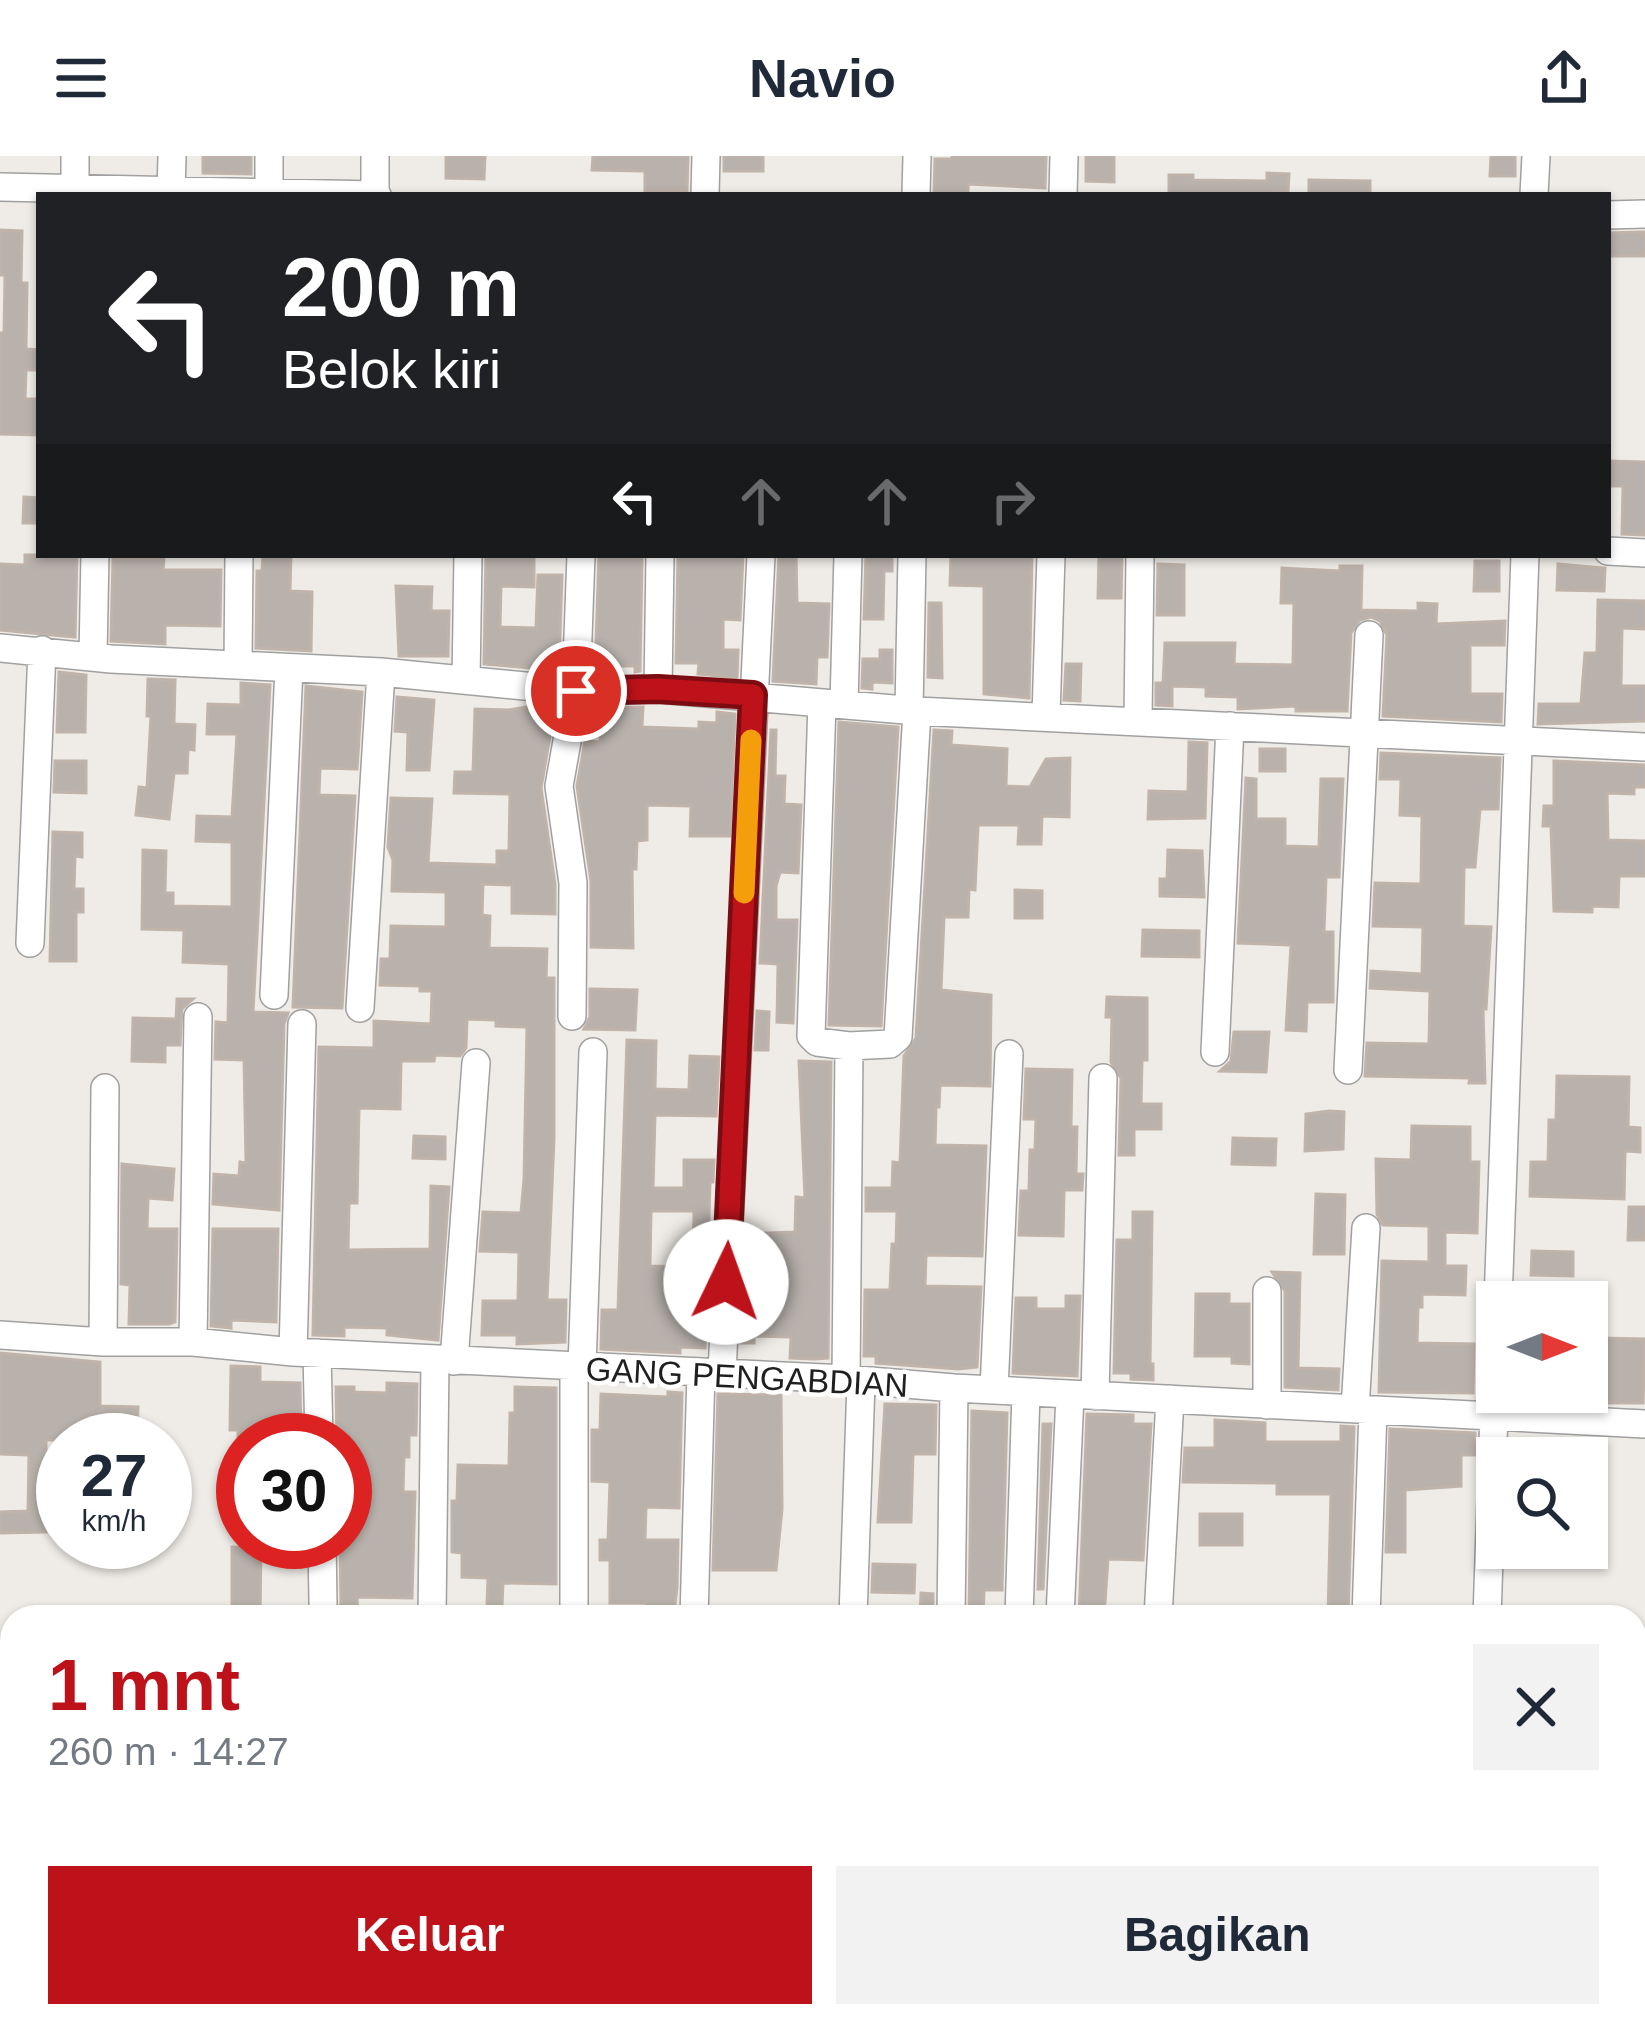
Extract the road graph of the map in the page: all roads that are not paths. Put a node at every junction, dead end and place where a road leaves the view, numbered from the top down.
1 (75, 156) edge
2 (172, 156) edge
3 (269, 156) edge
4 (375, 156) edge
5 (706, 156) edge
6 (917, 156) edge
7 (1064, 156) edge
8 (1536, 156) edge
9 (0, 187) edge
10 (75, 190) junction
11 (94, 192) edge
12 (171, 192) edge
13 (257, 192) edge
14 (376, 192) edge
15 (705, 192) edge
16 (916, 192) edge
17 (1063, 192) edge
18 (1534, 192) edge
19 (1645, 214) edge
20 (1611, 215) edge
21 (1611, 551) edge
22 (1645, 553) edge
23 (95, 558) edge
24 (239, 558) edge
25 (468, 558) edge
26 (581, 558) edge
27 (660, 558) edge
28 (761, 558) edge
29 (848, 558) edge
30 (912, 558) edge
31 (1051, 558) edge
32 (1140, 558) edge
33 (1525, 558) edge
34 (1369, 635) dead end
35 (0, 648) edge
36 (42, 650) junction
37 (93, 656) junction
38 (238, 664) junction
39 (290, 668) junction
40 (381, 672) junction
41 (466, 680) junction
42 (658, 689) junction
43 (576, 691) junction
44 (753, 695) junction
45 (833, 704) junction
46 (913, 711) junction
47 (1046, 716) junction
48 (1138, 721) junction
49 (1230, 726) junction
50 (1365, 731) junction
51 (1517, 740) junction
52 (1645, 747) edge
53 (31, 944) dead end
54 (274, 995) dead end
55 (360, 1008) dead end
56 (572, 1016) dead end
57 (198, 1017) dead end
58 (302, 1024) dead end
59 (849, 1046) junction
60 (593, 1052) dead end
61 (1215, 1052) dead end
62 (1010, 1054) dead end
63 (476, 1064) dead end
64 (1348, 1070) dead end
65 (1103, 1078) dead end
66 (105, 1088) dead end
67 (1366, 1228) dead end
68 (1499, 1281) edge
69 (1268, 1291) dead end
70 (0, 1335) edge
71 (103, 1342) junction
72 (193, 1342) junction
73 (305, 1353) junction
74 (444, 1361) junction
75 (578, 1367) junction
76 (712, 1373) junction
77 (853, 1380) junction
78 (954, 1388) junction
79 (994, 1390) junction
80 (1027, 1392) junction
81 (1083, 1395) junction
82 (1170, 1400) junction
83 (1268, 1405) junction
84 (1364, 1410) junction
85 (315, 1413) edge
86 (1494, 1413) edge
87 (1494, 1417) junction
88 (1645, 1424) edge
89 (322, 1569) edge
90 (323, 1603) dead end
91 (433, 1605) edge
92 (574, 1605) edge
93 (695, 1605) edge
94 (853, 1605) edge
95 (951, 1605) edge
96 (1019, 1605) edge
97 (1061, 1605) edge
98 (1159, 1605) edge
99 (1366, 1605) edge
100 (1487, 1605) edge

1 - 10 street
2 - 12 street
3 - 13 street
4 - 14 street
5 - 15 street
6 - 16 street
7 - 17 street
8 - 18 street
9 - 10 street
10 - 11 street
19 - 20 street
21 - 22 street
23 - 37 street
24 - 38 street
25 - 41 street
26 - 43 street
27 - 42 street
28 - 44 street
29 - 45 street
30 - 46 street
31 - 47 street
32 - 48 street
33 - 51 street
34 - 50 street
35 - 36 street
36 - 37 street
36 - 53 street
37 - 38 street
38 - 39 street
39 - 40 street
39 - 54 street
40 - 41 street
40 - 55 street
41 - 43 street
42 - 43 street
42 - 44 street
43 - 56 street
44 - 45 street
44 - 76 street
45 - 46 street
45 - 59 street
46 - 47 street
46 - 59 street
47 - 48 street
48 - 49 street
49 - 50 street
49 - 61 street
50 - 51 street
50 - 64 street
51 - 52 street
51 - 68 street
57 - 72 street
58 - 73 street
59 - 77 street
60 - 75 street
62 - 79 street
63 - 74 street
65 - 81 street
66 - 71 street
67 - 84 street
69 - 83 street
70 - 71 street, GANG PENGABDIAN
71 - 72 street, GANG PENGABDIAN
72 - 73 street, GANG PENGABDIAN
73 - 74 street, GANG PENGABDIAN
73 - 85 street
74 - 75 street, GANG PENGABDIAN
74 - 91 street
75 - 76 street, GANG PENGABDIAN
75 - 92 street
76 - 77 street, GANG PENGABDIAN
76 - 93 street
77 - 78 street, GANG PENGABDIAN
77 - 94 street
78 - 79 street, GANG PENGABDIAN
78 - 95 street
79 - 80 street, GANG PENGABDIAN
80 - 81 street, GANG PENGABDIAN
80 - 96 street
81 - 82 street, GANG PENGABDIAN
81 - 97 street
82 - 83 street, GANG PENGABDIAN
82 - 98 street
83 - 84 street, GANG PENGABDIAN
84 - 87 street, GANG PENGABDIAN
84 - 99 street
86 - 87 street
87 - 88 street, GANG PENGABDIAN
87 - 100 street
89 - 90 street

